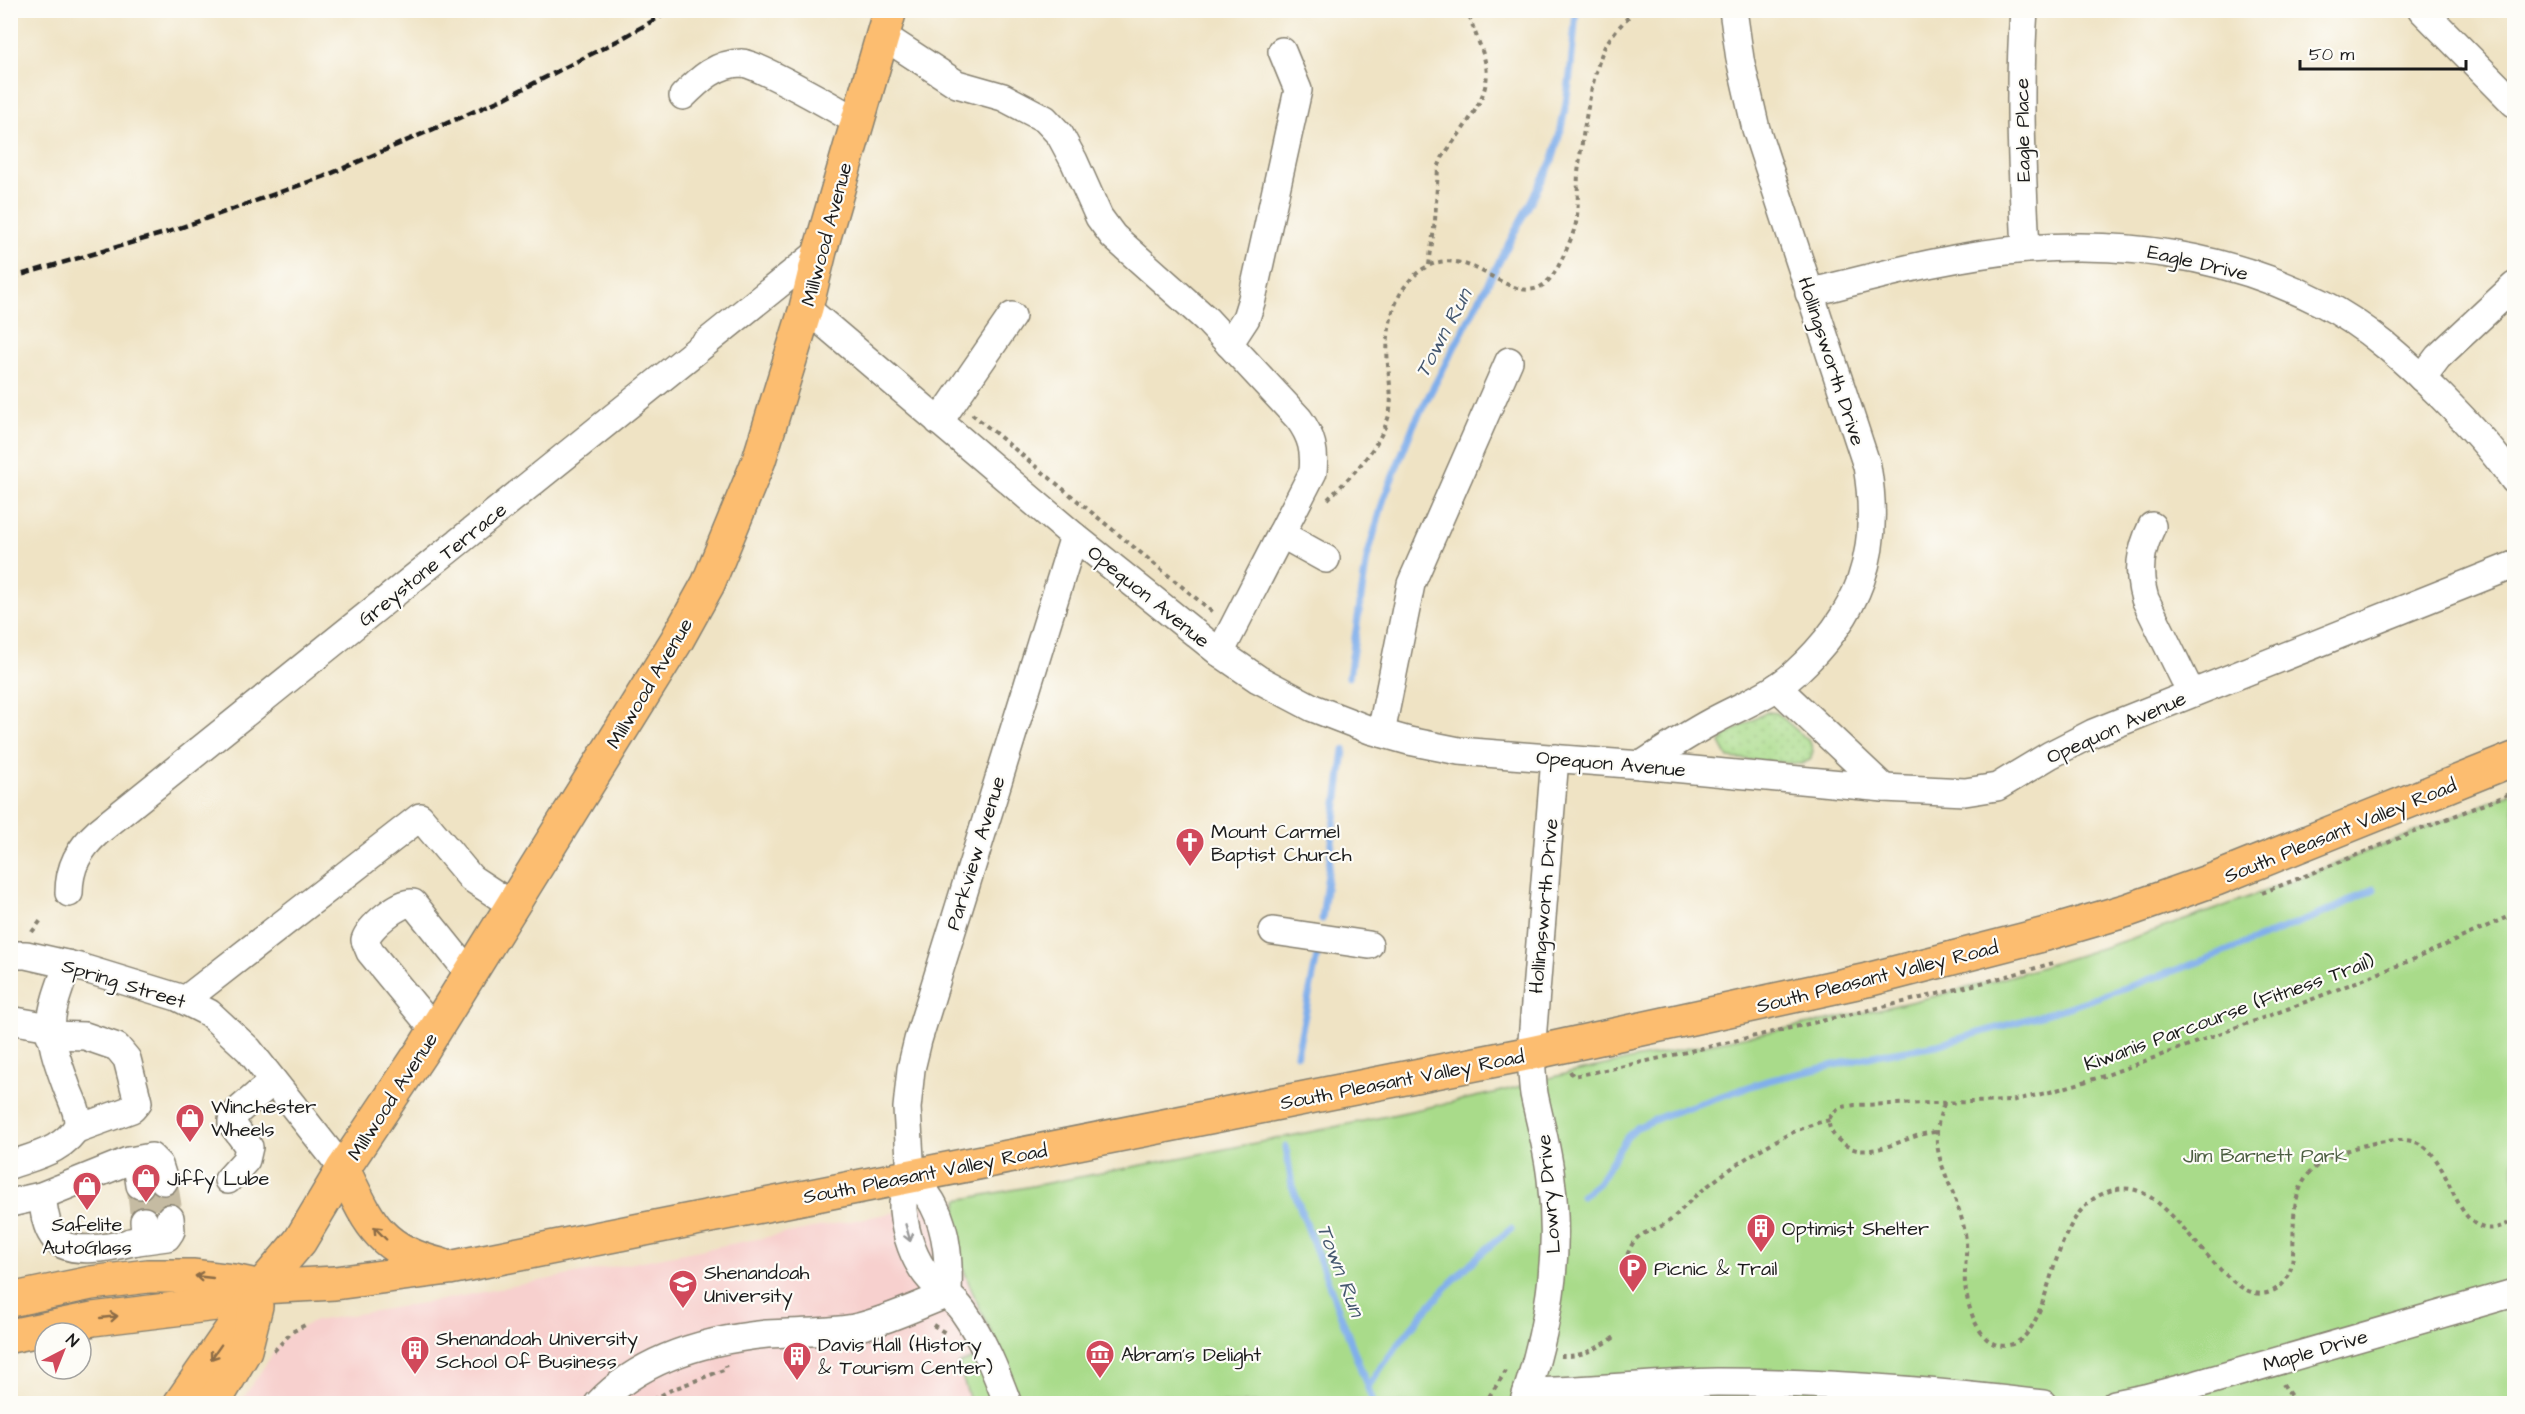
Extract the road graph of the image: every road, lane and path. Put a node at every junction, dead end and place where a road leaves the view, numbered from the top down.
1 (1473, 10) edge
2 (1635, 10) edge
3 (1733, 10) edge
4 (2024, 10) edge
5 (2422, 10) edge
6 (886, 23) edge
7 (1282, 51) dead end
8 (683, 96) dead end
9 (2514, 103) edge
10 (857, 122) junction
11 (2026, 249) junction
12 (820, 251) junction
13 (1429, 265) junction
14 (2514, 286) edge
15 (1809, 293) junction
16 (806, 308) junction
17 (1012, 316) dead end
18 (1229, 344) junction
19 (1509, 362) dead end
20 (2422, 378) junction
21 (955, 400) junction
22 (939, 422) junction
23 (2514, 480) edge
24 (1324, 503) dead end
25 (2152, 526) dead end
26 (1281, 534) junction
27 (1074, 536) junction
28 (1326, 559) dead end
29 (2514, 565) edge
30 (1233, 628) junction
31 (1220, 653) junction
32 (1777, 687) junction
33 (2191, 693) junction
34 (1381, 733) junction
35 (1555, 758) junction
36 (2514, 759) edge
37 (1641, 765) junction
38 (1884, 788) junction
39 (69, 893) dead end
40 (512, 904) junction
41 (2514, 914) edge
42 (42, 919) dead end
43 (1273, 931) dead end
44 (32, 932) dead end
45 (1369, 945) dead end
46 (10, 955) edge
47 (68, 964) junction
48 (470, 974) junction
49 (185, 1000) junction
50 (10, 1020) edge
51 (50, 1031) junction
52 (435, 1031) junction
53 (1531, 1053) junction
54 (273, 1081) junction
55 (1944, 1104) junction
56 (1830, 1120) junction
57 (75, 1131) junction
58 (1935, 1132) junction
59 (10, 1155) edge
60 (10, 1165) edge
61 (343, 1169) junction
62 (145, 1174) dead end
63 (911, 1176) junction
64 (228, 1180) dead end
65 (45, 1194) junction
66 (10, 1203) edge
67 (2514, 1220) edge
68 (151, 1228) dead end
69 (1624, 1263) dead end
70 (449, 1268) junction
71 (261, 1287) junction
72 (2514, 1293) edge
73 (948, 1294) junction
74 (10, 1300) edge
75 (1618, 1335) dead end
76 (10, 1336) edge
77 (1557, 1356) dead end
78 (1508, 1368) dead end
79 (1525, 1398) edge
80 (180, 1404) edge
81 (213, 1404) edge
82 (598, 1404) edge
83 (1008, 1404) edge
84 (1484, 1404) edge
85 (2043, 1404) edge
86 (2115, 1404) edge

1 - 13 path
2 - 13 path
3 - 15 street, Hollingsworth Drive
4 - 11 street, Eagle Place
5 - 9 street
6 - 10 main road, Millwood Avenue
6 - 18 street
7 - 18 street
8 - 10 street
10 - 12 main road, Millwood Avenue
11 - 15 street, Eagle Drive
11 - 20 street, Eagle Drive
12 - 16 main road, Millwood Avenue
12 - 39 street, Greystone Terrace
13 - 24 path
14 - 20 street
15 - 32 street, Hollingsworth Drive
16 - 22 street, Opequon Avenue
16 - 40 main road, Millwood Avenue
17 - 21 street
18 - 26 street
19 - 34 street
20 - 23 street, Eagle Drive
21 - 22 street
21 - 30 path
22 - 27 street, Opequon Avenue
25 - 33 street
26 - 28 street
26 - 30 street
27 - 31 street, Opequon Avenue
27 - 63 street, Parkview Avenue
29 - 33 street, Opequon Avenue
30 - 31 street
31 - 34 street, Opequon Avenue
32 - 37 street, Hollingsworth Drive
32 - 38 street
33 - 38 street, Opequon Avenue
34 - 35 street, Opequon Avenue
35 - 37 street, Opequon Avenue
35 - 53 street, Hollingsworth Drive
36 - 53 main road, South Pleasant Valley Road
37 - 38 street, Opequon Avenue
40 - 48 main road, Millwood Avenue
40 - 49 street
41 - 55 path, Kiwanis Parcourse (Fitness Trail)
42 - 44 path
43 - 45 street
46 - 47 street, Spring Street
47 - 49 street, Spring Street
47 - 51 street
48 - 52 main road, Millwood Avenue
48 - 52 street
49 - 54 street, Spring Street
50 - 51 street
51 - 57 street
51 - 57 street
52 - 61 main road, Millwood Avenue
53 - 63 main road, South Pleasant Valley Road
53 - 79 street, Lowry Drive
54 - 61 street, Spring Street
54 - 64 street
55 - 56 path, Kiwanis Parcourse (Fitness Trail)
55 - 58 path
56 - 58 path
56 - 69 path, Kiwanis Parcourse (Fitness Trail)
57 - 59 street
57 - 60 street
58 - 67 path
70 -> 61 main road
61 - 71 main road, Millwood Avenue
62 - 65 street
63 - 70 main road, South Pleasant Valley Road
63 - 73 street, Parkview Avenue
65 - 66 street
65 - 68 street
70 - 71 main road, South Pleasant Valley Road
71 -> 74 main road, South Pleasant Valley Road
76 -> 71 main road, South Pleasant Valley Road
71 -> 80 main road, Millwood Avenue
71 - 81 main road, Millwood Avenue
72 - 86 street, Maple Drive
73 - 82 street
73 - 83 street, Parkview Avenue
75 - 77 path
78 - 84 path
79 - 85 street

